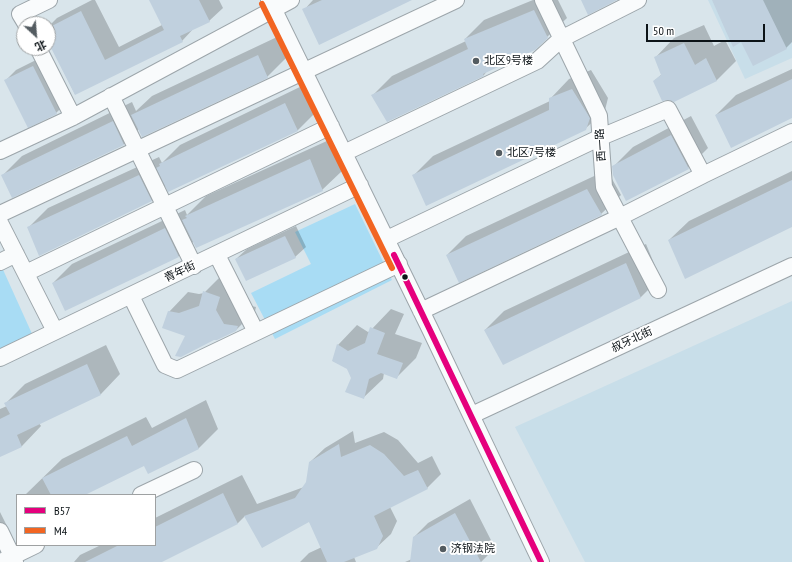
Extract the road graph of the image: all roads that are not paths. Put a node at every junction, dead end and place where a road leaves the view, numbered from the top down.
1 (49, 0) edge
2 (291, 0) edge
3 (456, 0) edge
4 (543, 0) edge
5 (638, 0) edge
6 (271, 4) edge
7 (21, 16) edge
8 (561, 39) junction
9 (42, 56) edge
10 (304, 71) junction
11 (111, 96) junction
12 (73, 117) junction
13 (331, 126) junction
14 (792, 132) edge
15 (601, 137) junction
16 (136, 150) junction
17 (0, 151) edge
18 (344, 153) junction
19 (703, 175) junction
20 (360, 185) junction
21 (164, 206) junction
22 (0, 214) edge
23 (620, 217) junction
24 (0, 223) edge
25 (387, 239) junction
26 (16, 254) junction
27 (217, 255) junction
28 (0, 262) edge
29 (398, 264) junction
30 (194, 266) junction
31 (792, 266) edge
32 (26, 273) junction
33 (658, 290) dead end
34 (131, 296) junction
35 (421, 311) junction
36 (55, 331) junction
37 (256, 332) junction
38 (0, 358) edge
39 (472, 415) junction
40 (194, 470) dead end
41 (143, 494) edge
42 (0, 531) edge
43 (34, 546) edge
44 (10, 560) edge
45 (541, 562) edge

1 - 7 street
2 - 6 street
3 - 10 street
4 - 8 street, 西一路
5 - 8 street
6 - 10 street
6 - 11 street
8 - 15 street, 西一路
8 - 18 street
9 - 12 street
10 - 13 street
10 - 16 street
11 - 12 street
11 - 16 street
12 - 17 street
13 - 18 street
13 - 21 street
14 - 19 street
15 - 19 street
15 - 23 street, 西一路
15 - 25 street
16 - 21 street
16 - 22 street
18 - 20 street
19 - 23 street
20 - 25 street
20 - 27 street, 青年街
21 - 30 street
21 - 32 street
23 - 33 street, 西一路
23 - 35 street
24 - 26 street
25 - 29 street
26 - 28 street
26 - 32 street
27 - 30 street, 青年街
27 - 37 street
29 - 35 street
29 - 37 street
30 - 34 street, 青年街
31 - 39 street, 叔牙北街
32 - 36 street
34 - 36 street, 青年街
34 - 37 street
35 - 39 street
36 - 38 street, 青年街
39 - 45 street
40 - 41 street
42 - 44 street
43 - 44 street

